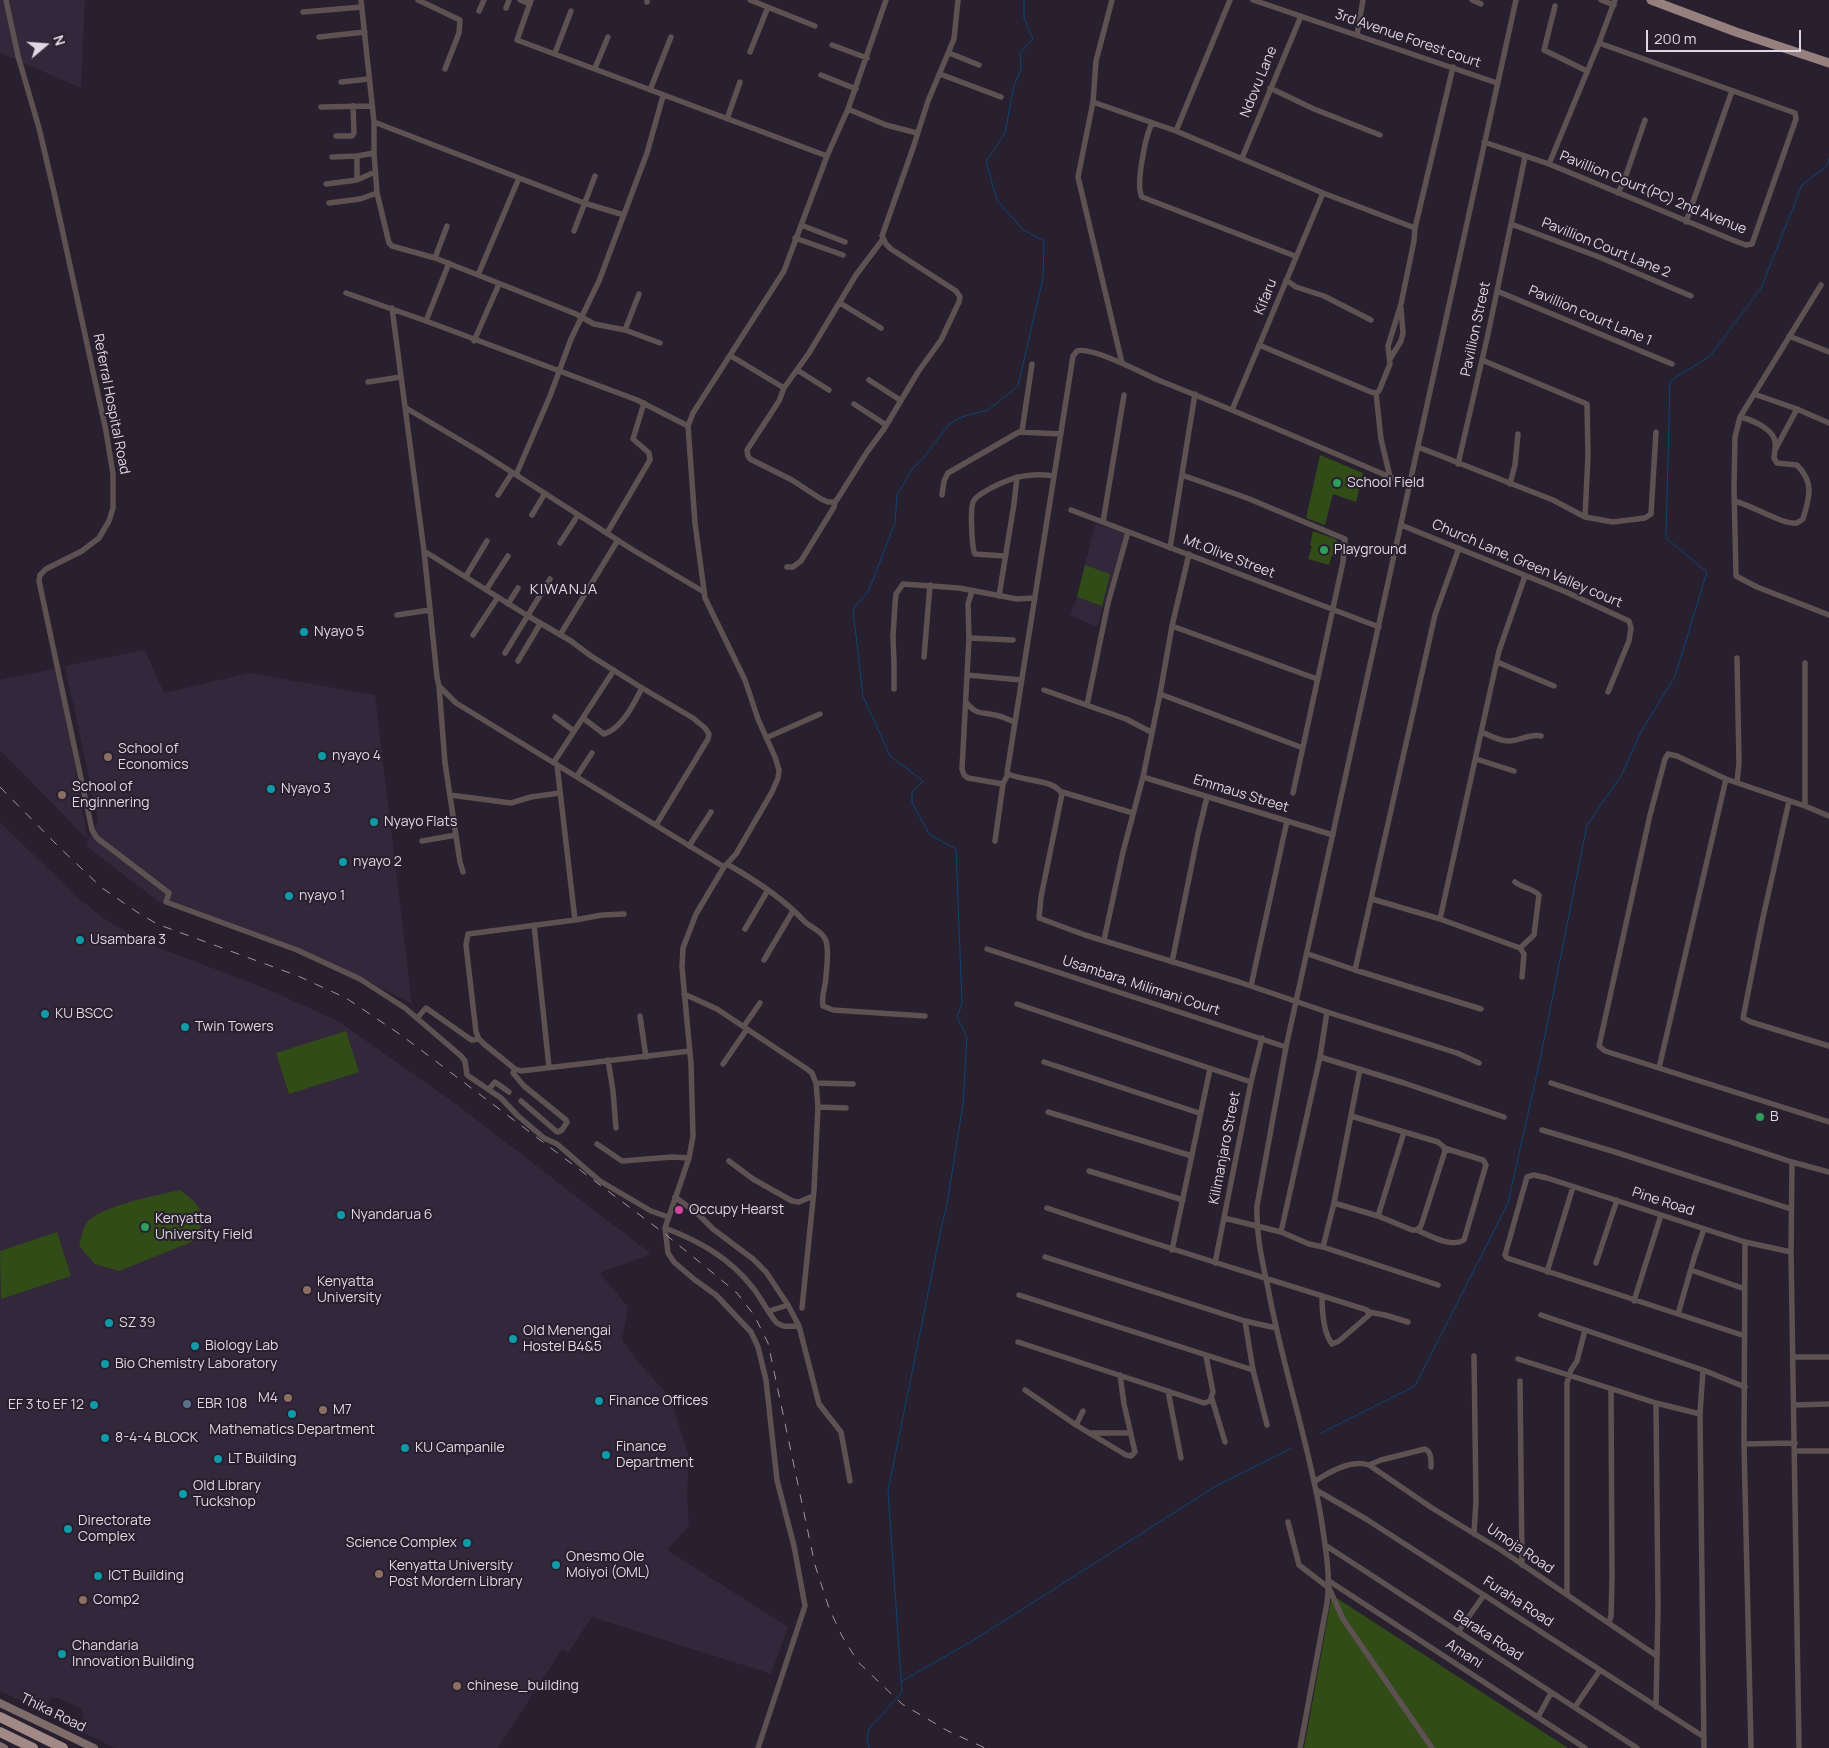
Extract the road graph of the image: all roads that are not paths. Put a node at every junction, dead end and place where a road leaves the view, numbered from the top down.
1 (6, 0) edge
2 (418, 0) edge
3 (484, 0) edge
4 (509, 0) edge
5 (520, 0) edge
6 (750, 0) edge
7 (886, 0) edge
8 (958, 0) edge
9 (1112, 0) edge
10 (1230, 0) edge
11 (1254, 0) edge
12 (1363, 0) edge
13 (1472, 0) edge
14 (1516, 0) edge
15 (1601, 0) edge
16 (1651, 0) edge
17 (530, 2) edge
18 (1615, 2) edge
19 (362, 3) edge
20 (1482, 4) dead end
21 (1555, 6) dead end
22 (768, 7) junction
23 (506, 8) dead end
24 (480, 11) dead end
25 (571, 11) dead end
26 (303, 12) dead end
27 (1301, 16) junction
28 (815, 26) dead end
29 (365, 32) junction
30 (1356, 35) junction
31 (671, 36) dead end
32 (319, 37) dead end
33 (608, 37) dead end
34 (1599, 43) junction
35 (832, 45) dead end
36 (750, 52) dead end
37 (555, 53) junction
38 (949, 53) junction
39 (867, 58) junction
40 (1829, 63) edge
41 (979, 65) dead end
42 (1452, 67) junction
43 (595, 68) junction
44 (445, 69) dead end
45 (1587, 71) junction
46 (940, 74) junction
47 (821, 75) dead end
48 (369, 79) junction
49 (341, 82) dead end
50 (740, 82) dead end
51 (1497, 83) junction
52 (1270, 88) junction
53 (856, 89) junction
54 (650, 90) junction
55 (1732, 91) junction
56 (663, 96) junction
57 (1001, 97) dead end
58 (1094, 102) junction
59 (352, 106) junction
60 (372, 106) junction
61 (321, 107) dead end
62 (848, 109) junction
63 (727, 119) junction
64 (1645, 120) dead end
65 (374, 122) junction
66 (1152, 123) junction
67 (1176, 131) junction
68 (917, 133) junction
69 (1380, 135) dead end
70 (336, 136) dead end
71 (1484, 142) junction
72 (374, 153) junction
73 (357, 156) junction
74 (827, 156) junction
75 (332, 157) dead end
76 (1525, 157) junction
77 (1242, 158) junction
78 (1549, 164) junction
79 (375, 172) junction
80 (595, 176) dead end
81 (519, 178) junction
82 (357, 180) junction
83 (326, 184) dead end
84 (377, 193) junction
85 (1323, 193) junction
86 (1618, 193) junction
87 (329, 203) dead end
88 (584, 203) junction
89 (624, 215) junction
90 (1686, 222) junction
91 (1511, 224) junction
92 (800, 225) junction
93 (447, 226) dead end
94 (1415, 228) junction
95 (574, 231) dead end
96 (795, 238) junction
97 (883, 239) junction
98 (845, 242) dead end
99 (843, 256) dead end
100 (1295, 256) junction
101 (435, 258) junction
102 (448, 263) junction
103 (478, 276) junction
104 (1286, 280) junction
105 (499, 284) junction
106 (1821, 285) dead end
107 (1497, 291) junction
108 (346, 293) dead end
109 (639, 294) dead end
110 (1691, 296) dead end
111 (840, 302) junction
112 (1401, 304) junction
113 (392, 308) junction
114 (580, 318) junction
115 (1371, 320) dead end
116 (426, 321) junction
117 (881, 328) dead end
118 (625, 330) junction
119 (1789, 336) junction
120 (474, 341) junction
121 (660, 343) dead end
122 (1259, 345) junction
123 (1829, 352) edge
124 (730, 356) junction
125 (1390, 359) junction
126 (1482, 360) junction
127 (1122, 363) junction
128 (1032, 364) dead end
129 (1672, 364) dead end
130 (797, 370) junction
131 (560, 371) junction
132 (401, 377) junction
133 (869, 380) dead end
134 (368, 382) dead end
135 (784, 388) junction
136 (830, 390) dead end
137 (1376, 392) junction
138 (1195, 394) junction
139 (1754, 394) junction
140 (1124, 395) dead end
141 (900, 400) junction
142 (644, 403) junction
143 (854, 404) dead end
144 (406, 408) junction
145 (1796, 409) junction
146 (1232, 410) junction
147 (1740, 416) junction
148 (1829, 423) edge
149 (886, 425) junction
150 (688, 426) junction
151 (1022, 431) junction
152 (1656, 432) dead end
153 (1062, 434) junction
154 (1518, 434) dead end
155 (1418, 447) junction
156 (1775, 450) junction
157 (1458, 464) junction
158 (514, 474) junction
159 (1182, 475) junction
160 (1054, 476) junction
161 (1017, 477) junction
162 (1390, 477) junction
163 (1410, 484) junction
164 (1510, 484) junction
165 (545, 494) junction
166 (942, 495) dead end
167 (498, 496) dead end
168 (1734, 501) junction
169 (835, 502) junction
170 (1071, 510) dead end
171 (532, 515) dead end
172 (578, 515) junction
173 (1584, 517) junction
174 (1103, 522) junction
175 (1401, 526) junction
176 (1128, 532) junction
177 (606, 533) junction
178 (618, 540) junction
179 (487, 541) dead end
180 (560, 543) dead end
181 (1170, 548) junction
182 (1459, 548) junction
183 (424, 551) junction
184 (1189, 554) junction
185 (508, 556) dead end
186 (1004, 556) junction
187 (787, 567) dead end
188 (466, 576) junction
189 (1525, 576) junction
190 (550, 579) dead end
191 (930, 585) junction
192 (518, 588) dead end
193 (486, 590) junction
194 (972, 591) junction
195 (704, 592) junction
196 (999, 596) junction
197 (498, 597) junction
198 (1035, 598) junction
199 (508, 604) junction
200 (430, 610) junction
201 (1333, 610) junction
202 (397, 615) dead end
203 (1829, 615) edge
204 (528, 616) junction
205 (540, 624) junction
206 (1172, 626) junction
207 (1378, 627) junction
208 (473, 635) dead end
209 (560, 635) junction
210 (969, 638) junction
211 (1013, 640) dead end
212 (505, 652) dead end
213 (924, 657) dead end
214 (1737, 658) dead end
215 (518, 661) dead end
216 (1497, 662) junction
217 (1805, 662) dead end
218 (614, 670) junction
219 (967, 675) junction
220 (1021, 680) junction
221 (1318, 680) junction
222 (439, 686) junction
223 (1554, 686) dead end
224 (642, 688) junction
225 (894, 690) dead end
226 (1044, 690) dead end
227 (1608, 692) dead end
228 (1160, 694) junction
229 (966, 702) junction
230 (1087, 704) junction
231 (820, 714) dead end
232 (556, 717) dead end
233 (583, 718) junction
234 (1015, 722) junction
235 (574, 730) junction
236 (1151, 732) junction
237 (1482, 732) junction
238 (1541, 736) dead end
239 (766, 738) junction
240 (1303, 748) junction
241 (592, 753) dead end
242 (1476, 759) junction
243 (556, 764) junction
244 (1514, 771) dead end
245 (1008, 774) junction
246 (577, 776) junction
247 (1143, 777) junction
248 (1726, 780) junction
249 (1737, 782) junction
250 (1003, 784) junction
251 (1062, 792) junction
252 (560, 793) junction
253 (1293, 793) dead end
254 (450, 795) junction
255 (1207, 797) junction
256 (1789, 802) junction
257 (1805, 806) junction
258 (711, 812) dead end
259 (1133, 813) junction
260 (1829, 816) edge
261 (1287, 821) junction
262 (656, 826) junction
263 (456, 835) junction
264 (1333, 835) junction
265 (422, 841) dead end
266 (995, 842) dead end
267 (689, 846) junction
268 (726, 866) junction
269 (463, 872) dead end
270 (1515, 882) dead end
271 (768, 890) junction
272 (1372, 899) junction
273 (793, 911) junction
274 (624, 914) dead end
275 (1440, 919) junction
276 (575, 920) junction
277 (534, 925) junction
278 (745, 929) dead end
279 (1104, 940) junction
280 (1520, 948) junction
281 (987, 949) dead end
282 (1308, 954) junction
283 (764, 960) dead end
284 (1172, 962) junction
285 (1355, 970) junction
286 (1522, 977) dead end
287 (1251, 986) junction
288 (684, 994) junction
289 (1297, 1002) junction
290 (760, 1003) dead end
291 (1016, 1004) dead end
292 (1481, 1009) dead end
293 (1327, 1012) junction
294 (640, 1016) dead end
295 (925, 1016) dead end
296 (417, 1018) junction
297 (746, 1028) junction
298 (1262, 1038) junction
299 (478, 1039) junction
300 (1829, 1046) edge
301 (1286, 1047) junction
302 (690, 1052) junction
303 (646, 1057) junction
304 (1320, 1057) junction
305 (608, 1060) junction
306 (1044, 1062) dead end
307 (1479, 1062) dead end
308 (723, 1064) dead end
309 (549, 1067) junction
310 (1210, 1068) junction
311 (1659, 1068) junction
312 (515, 1069) junction
313 (1360, 1069) junction
314 (816, 1082) junction
315 (1251, 1082) junction
316 (853, 1084) dead end
317 (1551, 1084) dead end
318 (489, 1089) junction
319 (509, 1092) dead end
320 (520, 1101) dead end
321 (818, 1107) junction
322 (846, 1108) dead end
323 (1048, 1112) dead end
324 (1199, 1113) junction
325 (1351, 1116) junction
326 (1504, 1118) dead end
327 (1829, 1122) edge
328 (616, 1128) dead end
329 (1542, 1130) dead end
330 (1404, 1132) junction
331 (597, 1144) dead end
332 (1444, 1148) junction
333 (1192, 1156) junction
334 (689, 1158) junction
335 (729, 1161) dead end
336 (1792, 1162) junction
337 (1089, 1171) dead end
338 (1829, 1172) edge
339 (1573, 1187) junction
340 (813, 1196) junction
341 (675, 1197) junction
342 (1183, 1200) junction
343 (1617, 1200) junction
344 (1334, 1203) junction
345 (1047, 1208) dead end
346 (1791, 1208) junction
347 (1661, 1215) junction
348 (1378, 1216) junction
349 (668, 1217) junction
350 (1224, 1218) junction
351 (1256, 1227) junction
352 (664, 1228) junction
353 (1704, 1229) junction
354 (1418, 1230) junction
355 (1281, 1232) junction
356 (1745, 1242) junction
357 (1323, 1247) junction
358 (1172, 1250) junction
359 (1791, 1252) junction
360 (1045, 1257) dead end
361 (1215, 1263) junction
362 (1596, 1263) dead end
363 (1691, 1270) junction
364 (1547, 1272) junction
365 (1265, 1277) junction
366 (1438, 1285) dead end
367 (1745, 1289) junction
368 (1019, 1295) dead end
369 (1322, 1296) junction
370 (1634, 1301) junction
371 (788, 1305) junction
372 (802, 1308) dead end
373 (769, 1311) junction
374 (1369, 1312) junction
375 (1678, 1314) junction
376 (1541, 1315) dead end
377 (1245, 1321) junction
378 (1408, 1322) dead end
379 (799, 1326) junction
380 (1276, 1328) junction
381 (1584, 1330) junction
382 (1744, 1336) junction
383 (1018, 1342) dead end
384 (1206, 1356) junction
385 (1474, 1356) dead end
386 (1794, 1357) junction
387 (1829, 1357) edge
388 (1518, 1360) dead end
389 (1253, 1370) junction
390 (1703, 1370) junction
391 (1120, 1375) junction
392 (1568, 1376) junction
393 (1520, 1381) dead end
394 (1745, 1387) junction
395 (1610, 1389) junction
396 (1025, 1390) dead end
397 (1168, 1391) junction
398 (1212, 1399) junction
399 (1656, 1403) junction
400 (1829, 1404) edge
401 (1794, 1405) junction
402 (1083, 1411) dead end
403 (1700, 1414) junction
404 (1076, 1425) junction
405 (1267, 1425) dead end
406 (1089, 1433) junction
407 (1130, 1434) junction
408 (1225, 1442) dead end
409 (1795, 1443) junction
410 (1744, 1444) junction
411 (1795, 1451) junction
412 (1829, 1451) edge
413 (1181, 1458) dead end
414 (1369, 1465) junction
415 (1431, 1467) dead end
416 (850, 1481) dead end
417 (1314, 1482) junction
418 (1316, 1490) junction
419 (1288, 1522) dead end
420 (1474, 1534) junction
421 (1325, 1546) junction
422 (1522, 1565) junction
423 (1329, 1585) junction
424 (1484, 1595) junction
425 (1567, 1595) junction
426 (1609, 1623) junction
427 (1458, 1632) junction
428 (1657, 1656) junction
429 (1600, 1670) junction
430 (1551, 1693) junction
431 (0, 1703) edge
432 (1575, 1707) junction
433 (1656, 1707) junction
434 (0, 1717) edge
435 (1538, 1717) junction
436 (0, 1732) edge
437 (1704, 1737) junction
438 (0, 1746) edge
439 (4, 1748) edge
440 (33, 1748) edge
441 (63, 1748) edge
442 (94, 1748) edge
443 (758, 1748) edge
444 (1300, 1748) edge
445 (1432, 1748) edge
446 (1585, 1748) edge
447 (1637, 1748) edge
448 (1704, 1748) edge
449 (1750, 1748) edge
450 (1798, 1748) edge

1 - 296 street, Referral Hospital Road
2 - 44 street
3 - 24 street
4 - 23 street
5 - 17 street
6 - 22 street
7 - 39 street
8 - 38 street
9 - 58 street
10 - 67 street
11 - 27 street, 3rd Avenue Forest court
12 - 30 street
13 - 20 street
14 - 51 street
15 - 18 street
16 - 40 main road
17 - 37 street
18 - 34 street
19 - 26 street
19 - 29 street
21 - 45 street
22 - 28 street
22 - 36 street
25 - 37 street
27 - 30 street, 3rd Avenue Forest court
27 - 52 street, Ndovu Lane
29 - 32 street
29 - 48 street
30 - 42 street, 3rd Avenue Forest court
31 - 54 street
33 - 43 street
34 - 45 street
34 - 55 street, Pavillion Court(PC) 2nd Avenue
35 - 39 street
37 - 43 street
38 - 41 street
38 - 46 street
39 - 53 street
42 - 51 street, 3rd Avenue Forest court
42 - 94 street
43 - 54 street
45 - 78 street
46 - 57 street
46 - 68 street
47 - 53 street
48 - 49 street
48 - 60 street
50 - 63 street
51 - 71 street
52 - 69 street
52 - 77 street, Ndovu Lane
53 - 62 street
54 - 56 street
55 - 90 street
55 - 90 street, Pavillion Court(PC) 2nd Avenue
56 - 63 street
56 - 89 street
58 - 66 street
58 - 127 street
59 - 60 street
59 - 61 street
59 - 70 street
60 - 65 street
62 - 68 street
62 - 74 street
63 - 74 street
64 - 86 street
65 - 72 street
65 - 81 street
66 - 67 street
66 - 100 street
67 - 77 street
68 - 97 street
71 - 76 street, Pavillion Court(PC) 2nd Avenue
71 - 155 street
72 - 73 street
72 - 79 street
73 - 75 street
73 - 82 street
74 - 92 street
76 - 78 street, Pavillion Court(PC) 2nd Avenue
76 - 91 street, Pavillion Street
77 - 85 street
78 - 86 street, Pavillion Court(PC) 2nd Avenue
79 - 82 street
79 - 84 street
80 - 88 street
81 - 88 street
81 - 103 street
82 - 83 street
84 - 87 street
84 - 101 street
85 - 94 street
85 - 100 street, Kifaru
86 - 90 street, Pavillion Court(PC) 2nd Avenue
88 - 89 street
88 - 95 street
89 - 114 street
91 - 107 street, Pavillion Street
91 - 110 street, Pavillion Court Lane 2
92 - 96 street
92 - 98 street
93 - 101 street
94 - 112 street
96 - 99 street
96 - 124 street
97 - 111 street
97 - 141 street
100 - 104 street, Kifaru
101 - 102 street
102 - 103 street
102 - 116 street
103 - 105 street
104 - 115 street
104 - 122 street, Kifaru
105 - 114 street
105 - 120 street
106 - 119 street
107 - 126 street, Pavillion Street
107 - 129 street, Pavillion court Lane 1
108 - 113 street
109 - 118 street
111 - 117 street
111 - 130 street
112 - 125 street
112 - 125 street
113 - 116 street
113 - 132 street
114 - 118 street
114 - 131 street
116 - 120 street
118 - 121 street
119 - 123 street
119 - 139 street
120 - 131 street
122 - 137 street
122 - 146 street, Kifaru
124 - 135 street
124 - 150 street
125 - 137 street
126 - 157 street, Pavillion Street
126 - 173 street
127 - 138 street
127 - 153 street
128 - 151 street
130 - 135 street
130 - 136 street
131 - 142 street
131 - 158 street
132 - 134 street
132 - 144 street
133 - 141 street
135 - 169 street
137 - 162 street
138 - 146 street
138 - 159 street
139 - 145 street
139 - 147 street
140 - 174 street
141 - 149 street
142 - 150 street
142 - 177 street
143 - 149 street
144 - 158 street
144 - 183 street
145 - 148 street
145 - 156 street
146 - 162 street
147 - 156 street
147 - 168 street
149 - 169 street
150 - 195 street
151 - 153 street
151 - 166 street
152 - 173 street
153 - 160 street
154 - 164 street
155 - 157 street
155 - 163 street
156 - 168 street
157 - 164 street
158 - 165 street
158 - 167 street
159 - 181 street
159 - 201 street
160 - 161 street
160 - 198 street
161 - 186 street
161 - 186 street
162 - 163 street
163 - 175 street
164 - 173 street
165 - 171 street
165 - 172 street
168 - 203 street
169 - 187 street
170 - 174 street, Mt.Olive Street
172 - 177 street
172 - 180 street
174 - 176 street, Mt.Olive Street
175 - 182 street, Church Lane, Green Valley court
175 - 207 street
176 - 181 street, Mt.Olive Street
176 - 230 street
177 - 178 street
178 - 195 street
178 - 209 street
179 - 188 street
181 - 184 street, Mt.Olive Street
182 - 189 street, Church Lane, Green Valley court
182 - 272 street
183 - 188 street
183 - 200 street
184 - 201 street, Mt.Olive Street
184 - 206 street
185 - 193 street
186 - 196 street
188 - 193 street
189 - 216 street
189 - 227 street, Church Lane, Green Valley court
190 - 204 street
191 - 194 street
191 - 213 street
191 - 225 street
192 - 199 street
193 - 197 street
194 - 196 street
194 - 210 street
195 - 239 street
196 - 198 street
197 - 199 street
197 - 208 street
198 - 220 street
199 - 204 street
200 - 202 street
200 - 222 street
201 - 207 street, Mt.Olive Street
201 - 221 street
204 - 205 street
204 - 212 street
205 - 209 street
205 - 215 street
206 - 221 street
206 - 228 street
207 - 264 street
209 - 218 street
210 - 211 street
210 - 219 street
214 - 249 street
216 - 223 street
216 - 237 street
217 - 257 street
218 - 224 street
218 - 233 street
219 - 220 street
219 - 229 street
220 - 234 street
221 - 240 street
222 - 243 street
222 - 254 street
224 - 233 street
224 - 262 street
226 - 230 street
228 - 236 street
228 - 240 street
229 - 234 street
229 - 250 street
230 - 236 street
231 - 239 street
232 - 235 street
233 - 235 street
234 - 245 street
235 - 243 street
236 - 247 street
237 - 238 street
237 - 242 street
239 - 268 street
240 - 253 street
241 - 246 street
242 - 244 street
242 - 275 street
243 - 246 street
243 - 252 street
245 - 250 street
245 - 251 street
246 - 262 street
247 - 255 street, Emmaus Street
247 - 259 street
248 - 249 street
248 - 311 street
248 - 311 street
249 - 256 street
250 - 266 street
251 - 259 street
251 - 279 street
252 - 254 street
252 - 276 street
254 - 263 street
255 - 261 street, Emmaus Street
255 - 284 street
256 - 257 street
256 - 300 street
257 - 260 street
258 - 267 street
259 - 279 street
261 - 264 street, Emmaus Street
261 - 287 street
262 - 267 street
263 - 265 street
263 - 269 street
264 - 282 street
267 - 268 street
268 - 271 street
268 - 288 street
270 - 280 street
271 - 273 street
271 - 278 street
272 - 275 street
272 - 285 street
273 - 283 street
273 - 295 street
274 - 276 street
275 - 280 street
276 - 277 street
277 - 299 street
277 - 309 street
279 - 284 street
280 - 286 street
281 - 298 street, Usambara, Milimani Court
282 - 285 street
282 - 289 street
284 - 287 street
285 - 292 street
287 - 289 street
288 - 297 street
288 - 302 street
289 - 293 street
289 - 301 street
290 - 297 street
291 - 310 street
293 - 304 street
293 - 307 street
294 - 303 street
296 - 299 street
296 - 318 street
297 - 308 street
297 - 314 street
298 - 301 street, Usambara, Milimani Court
298 - 315 street, Kilimanjaro Street
299 - 312 street
301 - 351 street
302 - 303 street
302 - 334 street
303 - 305 street
304 - 313 street
304 - 355 street
305 - 309 street
305 - 328 street
306 - 324 street
309 - 312 street
310 - 315 street
310 - 324 street
311 - 327 street
312 - 320 street
313 - 325 street
313 - 326 street
314 - 316 street
314 - 321 street
315 - 350 street, Kilimanjaro Street
317 - 336 street
318 - 319 street
318 - 349 street
321 - 322 street
321 - 340 street
323 - 333 street
324 - 333 street
325 - 330 street
325 - 344 street
329 - 346 street
330 - 332 street
330 - 348 street
331 - 334 street
332 - 354 street
332 - 354 street
333 - 342 street
334 - 341 street
335 - 340 street
336 - 338 street
336 - 346 street
337 - 342 street
339 - 343 street, Pine Road
339 - 364 street
339 - 364 street, Pine Road
340 - 372 street
341 - 349 street
341 - 371 street
342 - 358 street
343 - 347 street, Pine Road
343 - 362 street
344 - 348 street
344 - 357 street
345 - 358 street
346 - 359 street
347 - 353 street, Pine Road
347 - 370 street
348 - 354 street
349 - 352 street
350 - 351 street
350 - 361 street, Kilimanjaro Street
351 - 355 street
351 - 365 street
352 - 373 street
352 - 443 street
353 - 356 street, Pine Road
353 - 363 street
355 - 357 street
356 - 359 street, Pine Road
356 - 367 street
357 - 366 street
358 - 361 street
359 - 386 street
360 - 377 street
361 - 365 street
363 - 367 street
363 - 375 street
364 - 370 street
365 - 369 street
365 - 380 street
367 - 382 street
368 - 384 street
369 - 374 street
369 - 374 street
370 - 375 street
371 - 373 street
371 - 379 street
373 - 379 street
374 - 378 street
375 - 382 street
376 - 381 street
377 - 380 street
377 - 389 street
379 - 416 street
380 - 417 street
381 - 390 street
381 - 392 street
382 - 394 street
383 - 391 street
384 - 389 street
384 - 398 street
385 - 420 street
386 - 387 street
386 - 401 street
388 - 392 street
389 - 405 street
390 - 394 street
390 - 403 street
391 - 397 street
391 - 407 street
392 - 395 street
392 - 425 street
393 - 422 street
394 - 410 street
395 - 399 street
395 - 426 street
396 - 404 street
397 - 398 street
397 - 413 street
398 - 408 street
399 - 403 street
399 - 428 street
400 - 401 street
401 - 409 street
402 - 404 street
403 - 437 street
404 - 406 street
406 - 407 street
406 - 407 street
409 - 410 street
409 - 411 street
410 - 449 street
411 - 412 street
411 - 450 street
414 - 415 street
414 - 417 street
414 - 420 street, Umoja Road
417 - 418 street
418 - 421 street
418 - 424 street, Furaha Road
419 - 423 street, Amani
420 - 422 street, Umoja Road
421 - 423 street
421 - 427 street, Baraka Road
422 - 425 street, Umoja Road
423 - 435 street, Amani
423 - 444 street
423 - 445 street
424 - 427 street
424 - 429 street, Furaha Road
425 - 426 street, Umoja Road
426 - 428 street, Umoja Road
427 - 430 street, Baraka Road
428 - 433 street
429 - 432 street
429 - 433 street, Furaha Road
430 - 432 street, Baraka Road
430 - 435 street
431 - 442 main road, Thika Road
432 - 447 street, Baraka Road
433 - 437 street, Furaha Road
434 - 441 highway, Thika Road
435 - 446 street, Amani
436 - 440 highway
437 - 448 street
438 - 439 main road

